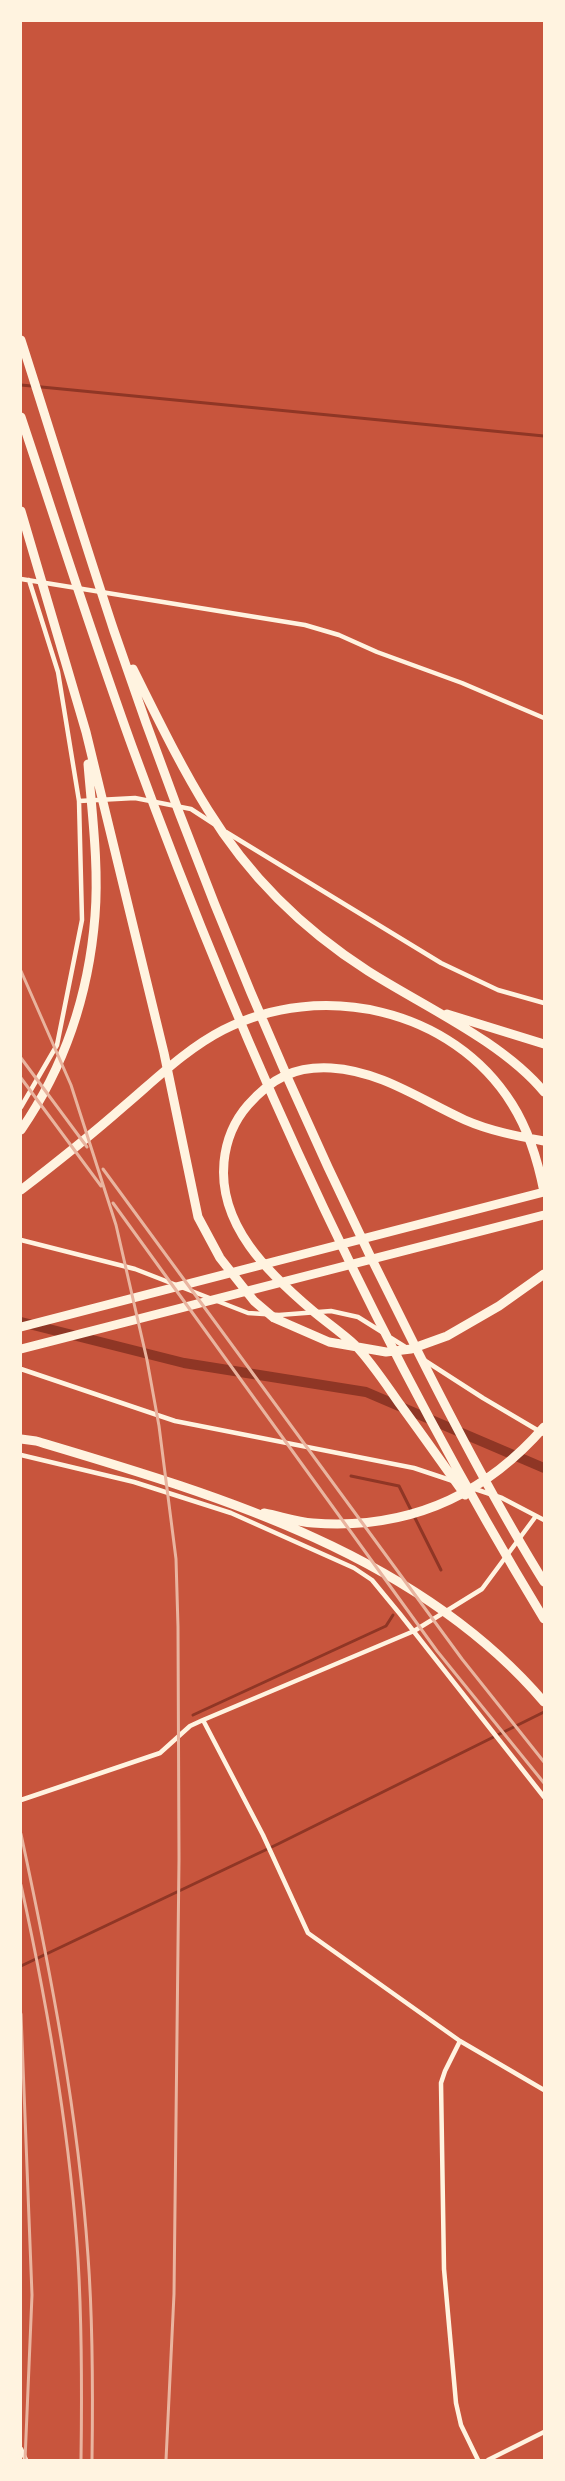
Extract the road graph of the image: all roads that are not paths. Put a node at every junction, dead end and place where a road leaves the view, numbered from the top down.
1 (21, 340) edge
2 (21, 417) edge
3 (21, 511) edge
4 (21, 579) edge
5 (28, 580) junction
6 (115, 632) junction
7 (544, 718) edge
8 (86, 732) junction
9 (79, 801) junction
10 (544, 1003) edge
11 (428, 1006) junction
12 (544, 1044) edge
13 (544, 1092) edge
14 (21, 1107) edge
15 (21, 1130) edge
16 (544, 1141) edge
17 (21, 1190) edge
18 (544, 1192) edge
19 (544, 1215) edge
20 (21, 1240) edge
21 (544, 1274) edge
22 (21, 1327) edge
23 (21, 1349) edge
24 (21, 1369) edge
25 (544, 1427) edge
26 (544, 1434) edge
27 (21, 1439) edge
28 (21, 1455) edge
29 (238, 1507) junction
30 (536, 1516) junction
31 (544, 1520) edge
32 (488, 1526) junction
33 (544, 1582) edge
34 (544, 1619) edge
35 (414, 1631) junction
36 (544, 1702) edge
37 (203, 1720) junction
38 (544, 1797) edge
39 (21, 1800) edge
40 (460, 2041) junction
41 (544, 2090) edge
42 (544, 2432) edge
43 (21, 2449) edge
44 (26, 2460) edge
45 (478, 2460) edge
46 (488, 2460) edge

1 - 6 highway
2 - 32 highway
3 - 8 highway
4 - 5 street
5 - 7 street
5 - 9 street
6 - 11 highway
6 - 33 highway
8 - 15 highway
8 - 21 highway
9 - 10 street
9 - 14 street
11 - 12 highway
11 - 13 highway
16 - 32 highway
17 - 18 highway
18 - 22 highway
19 - 23 highway
20 - 26 street
24 - 30 street
25 - 29 highway
27 - 29 highway
28 - 35 street
29 - 36 highway
30 - 31 street
30 - 35 street
32 - 34 highway
35 - 37 street
35 - 38 street
37 - 39 street
37 - 40 street
40 - 41 street
40 - 45 street
42 - 46 street
43 - 44 street

